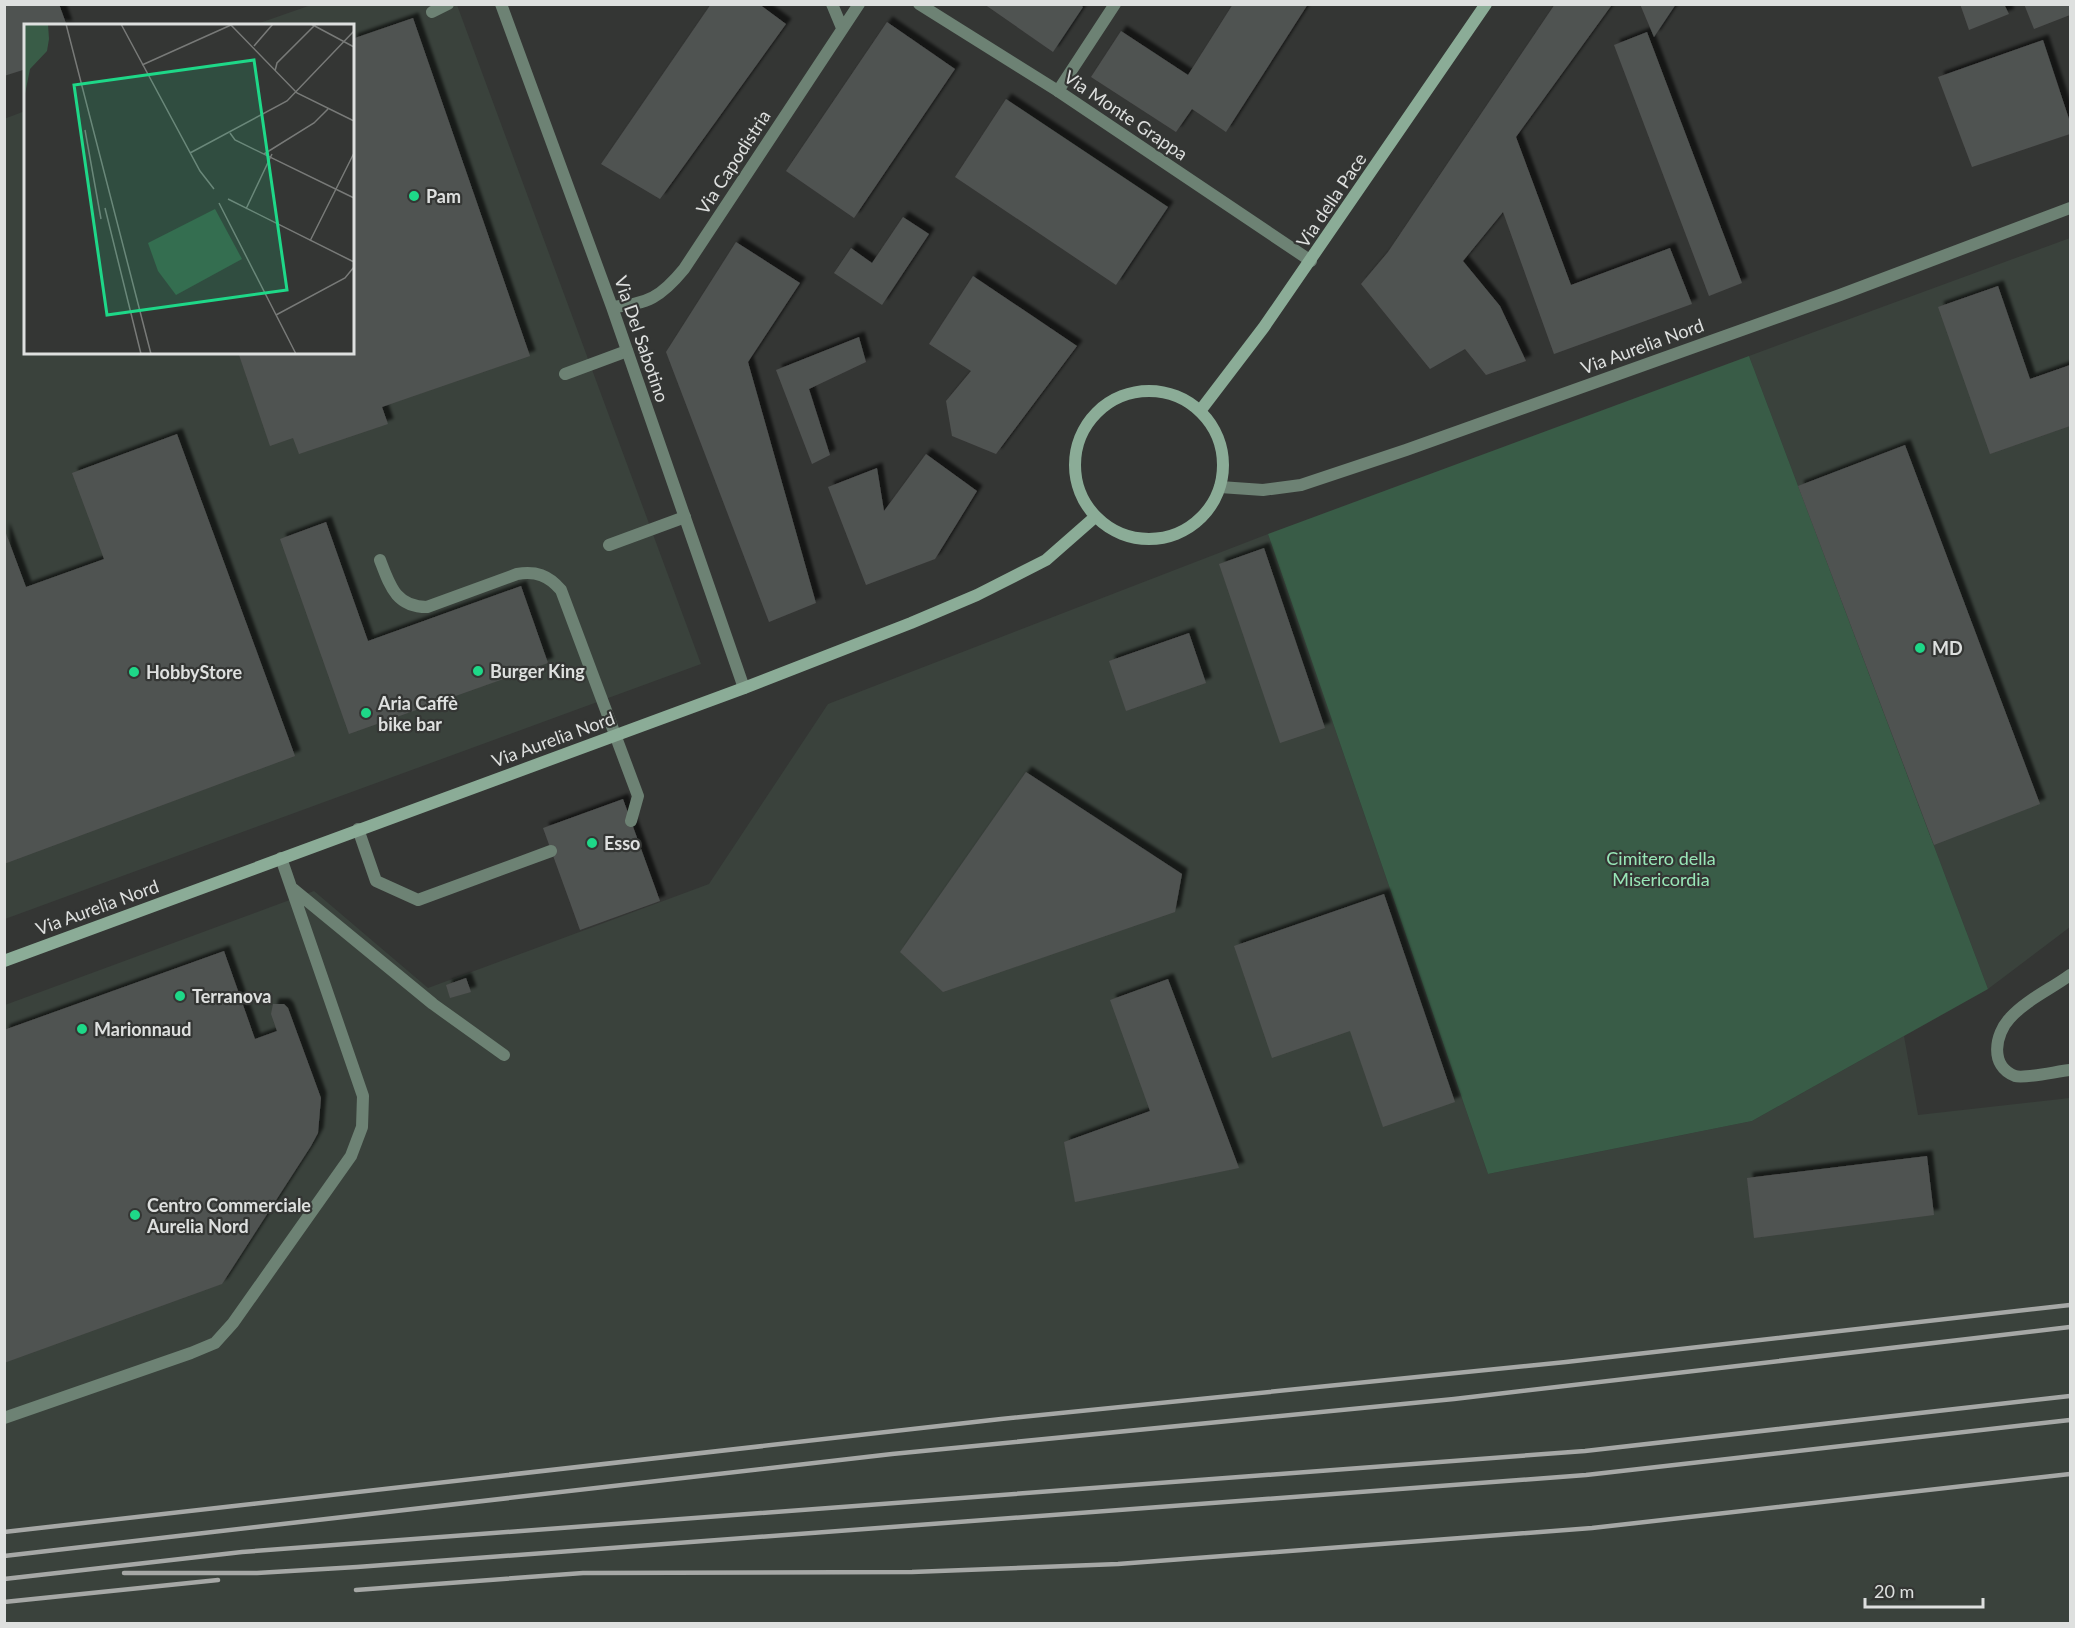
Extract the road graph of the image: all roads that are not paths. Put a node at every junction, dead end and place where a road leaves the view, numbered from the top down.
1 (448, 4) edge
2 (501, 4) edge
3 (832, 4) edge
4 (859, 4) edge
5 (919, 4) edge
6 (1115, 4) edge
7 (1486, 4) edge
8 (432, 12) dead end
9 (842, 28) junction
10 (1058, 91) junction
11 (2070, 208) edge
12 (1311, 261) junction
13 (612, 307) junction
14 (627, 351) junction
15 (565, 374) dead end
16 (1200, 411) junction
17 (1220, 487) junction
18 (685, 517) junction
19 (1095, 517) junction
20 (609, 545) dead end
21 (380, 560) dead end
22 (744, 688) junction
23 (616, 735) junction
24 (632, 821) dead end
25 (358, 829) junction
26 (551, 850) dead end
27 (281, 858) junction
28 (292, 888) junction
29 (4, 961) edge
30 (2070, 975) edge
31 (504, 1056) dead end
32 (2070, 1070) edge
33 (4, 1418) edge

1 - 8 street
2 - 13 street, Via Del Sabotino
3 - 9 street
4 - 9 street, Via Capodistria
5 - 10 street, Via Monte Grappa
6 - 10 street
7 - 12 main road, Via della Pace
9 - 13 street, Via Capodistria
10 - 12 street, Via Monte Grappa
11 - 17 street, Via Aurelia Nord
12 - 16 main road, Via della Pace
13 - 14 street, Via Del Sabotino
14 - 15 street
14 - 18 street, Via Del Sabotino
16 - 17 main road
16 - 19 main road
17 - 19 main road
18 - 20 street
18 - 22 street, Via Del Sabotino
19 - 22 main road, Via Aurelia Nord
21 - 23 street
22 - 23 main road, Via Aurelia Nord
23 - 24 street
23 - 25 main road, Via Aurelia Nord
25 - 26 street
25 - 27 main road, Via Aurelia Nord
27 - 28 street
27 - 29 main road, Via Aurelia Nord
28 - 31 street
28 - 33 street
30 - 32 street

